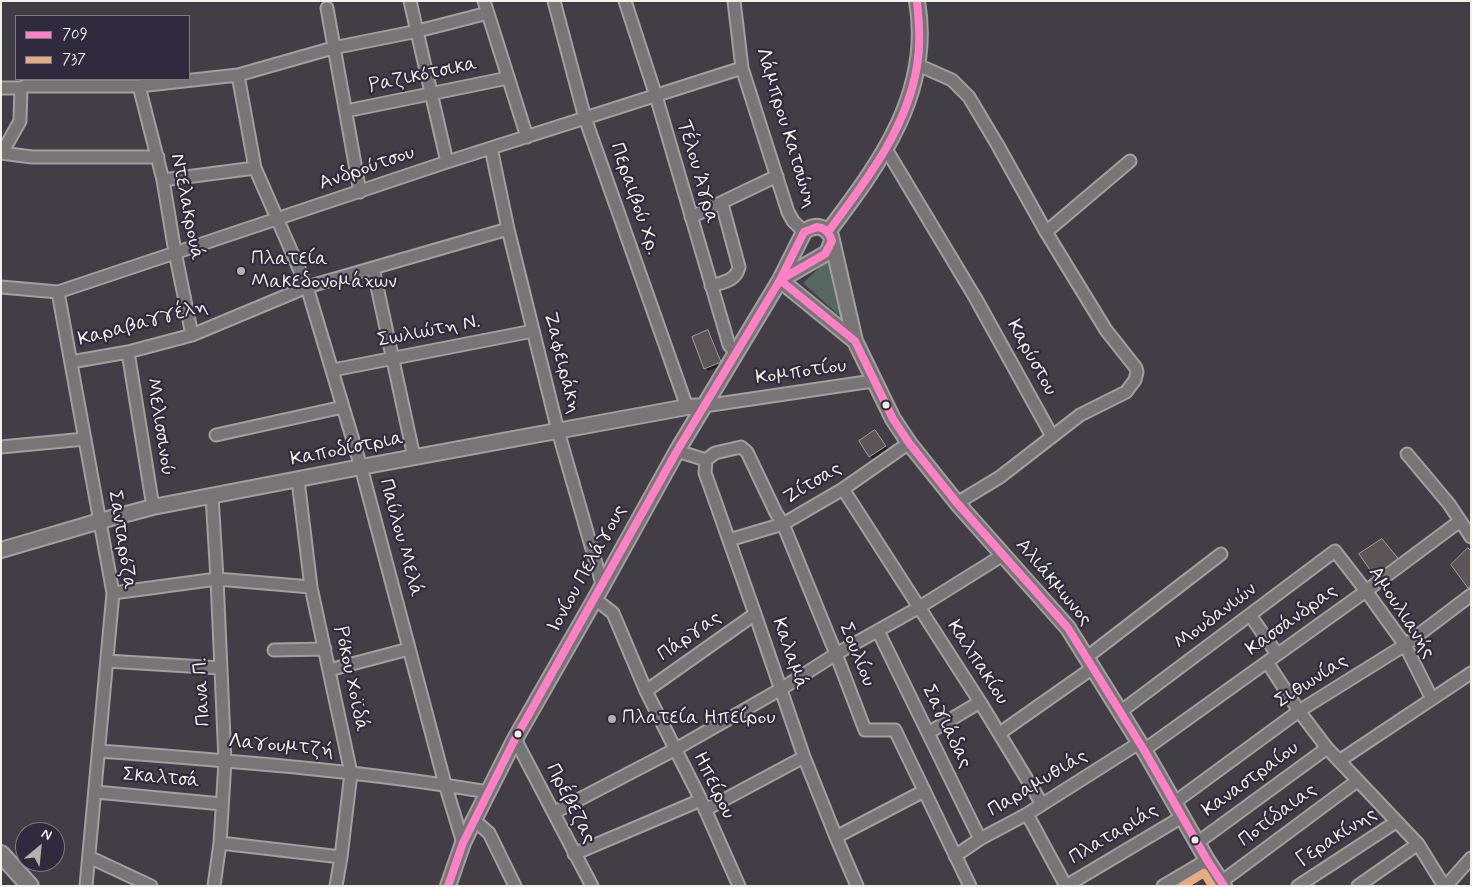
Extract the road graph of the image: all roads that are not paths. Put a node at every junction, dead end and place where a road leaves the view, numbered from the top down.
1 (410, 1) edge
2 (484, 1) edge
3 (554, 1) edge
4 (625, 1) edge
5 (734, 1) edge
6 (916, 1) edge
7 (327, 8) dead end
8 (488, 14) junction
9 (418, 31) junction
10 (333, 48) junction
11 (918, 64) junction
12 (742, 68) junction
13 (238, 75) junction
14 (508, 78) junction
15 (139, 86) junction
16 (1, 88) edge
17 (21, 88) junction
18 (431, 94) junction
19 (656, 96) junction
20 (346, 111) junction
21 (585, 118) junction
22 (527, 137) junction
23 (491, 148) junction
24 (886, 149) junction
25 (2, 153) edge
26 (158, 157) junction
27 (1130, 161) dead end
28 (447, 162) junction
29 (256, 168) junction
30 (777, 176) junction
31 (163, 180) junction
32 (360, 192) junction
33 (722, 204) junction
34 (691, 217) junction
35 (278, 219) junction
36 (508, 229) junction
37 (804, 232) junction
38 (1046, 232) junction
39 (830, 236) junction
40 (175, 252) junction
41 (373, 268) junction
42 (780, 280) junction
43 (711, 286) junction
44 (1, 287) edge
45 (307, 287) junction
46 (58, 292) junction
47 (534, 331) junction
48 (192, 335) junction
49 (855, 341) junction
50 (128, 352) junction
51 (735, 352) junction
52 (393, 358) junction
53 (71, 362) junction
54 (332, 370) junction
55 (873, 381) junction
56 (704, 406) junction
57 (343, 407) junction
58 (688, 407) junction
59 (558, 431) junction
60 (216, 434) dead end
61 (1052, 436) junction
62 (85, 438) junction
63 (909, 443) junction
64 (1, 447) edge
65 (677, 451) junction
66 (1407, 454) dead end
67 (414, 457) junction
68 (706, 460) junction
69 (361, 467) junction
70 (298, 480) junction
71 (843, 489) junction
72 (212, 496) junction
73 (957, 503) junction
74 (153, 507) junction
75 (100, 521) junction
76 (1460, 521) junction
77 (783, 524) junction
78 (1471, 538) edge
79 (729, 540) junction
80 (1, 550) edge
81 (1335, 551) joint
82 (1221, 554) dead end
83 (1003, 555) junction
84 (217, 579) junction
85 (602, 584) junction
86 (311, 587) junction
87 (1366, 591) junction
88 (114, 593) junction
89 (1471, 595) edge
90 (596, 599) junction
91 (918, 608) junction
92 (756, 614) junction
93 (1250, 615) junction
94 (878, 631) junction
95 (1405, 646) junction
96 (325, 649) junction
97 (409, 649) junction
98 (274, 650) dead end
99 (836, 654) junction
100 (1277, 654) junction
101 (107, 661) junction
102 (1091, 662) junction
103 (1267, 662) junction
104 (221, 668) junction
105 (329, 670) junction
106 (1471, 673) edge
107 (781, 689) junction
108 (646, 691) junction
109 (1432, 699) junction
110 (980, 702) junction
111 (1299, 711) junction
112 (1120, 712) junction
113 (928, 733) junction
114 (1000, 733) junction
115 (515, 739) junction
116 (1142, 746) junction
117 (1327, 748) junction
118 (674, 750) junction
119 (100, 751) junction
120 (804, 757) junction
121 (225, 761) junction
122 (1339, 761) junction
123 (351, 773) junction
124 (1357, 781) junction
125 (444, 784) junction
126 (924, 791) junction
127 (96, 792) junction
128 (488, 792) junction
129 (1175, 802) junction
130 (222, 804) junction
131 (1042, 804) junction
132 (703, 805) junction
133 (555, 812) junction
134 (1027, 814) junction
135 (1182, 817) junction
136 (474, 820) junction
137 (1396, 822) junction
138 (836, 837) junction
139 (980, 839) junction
140 (220, 843) junction
141 (463, 843) junction
142 (1197, 843) junction
143 (1418, 844) junction
144 (1, 854) edge
145 (574, 854) junction
146 (89, 856) junction
147 (955, 856) junction
148 (341, 857) junction
149 (1471, 858) edge
150 (1207, 860) junction
151 (1222, 884) edge
152 (27, 885) edge
153 (86, 886) edge
154 (151, 886) edge
155 (214, 886) edge
156 (336, 886) edge
157 (448, 886) edge
158 (515, 886) edge
159 (592, 886) edge
160 (739, 886) edge
161 (857, 886) edge
162 (970, 886) edge
163 (1066, 886) edge
164 (1162, 886) edge
165 (1298, 886) edge
166 (1358, 886) edge
167 (1445, 886) edge

1 - 9 street
2 - 8 street
3 - 21 street, Περαιβού Χρ.
4 - 19 street, Τέλου Άγρα
5 - 12 street, Λάμπρου Κατσώνη
6 - 11 street
7 - 10 street
8 - 9 street
8 - 14 street
9 - 10 street
9 - 18 street
10 - 13 street
10 - 20 street
11 - 24 street
11 - 38 street
12 - 19 street, Ανδρούτσου
12 - 30 street, Λάμπρου Κατσώνη
13 - 15 street
13 - 29 street, Παύλου Μελά
14 - 18 street, Ραζικότσικα
14 - 22 street
15 - 17 street
15 - 26 street, Ντελακρουά
16 - 17 street
17 - 25 street
18 - 20 street, Ραζικότσικα
18 - 28 street
19 - 21 street, Ανδρούτσου
19 - 34 street, Τέλου Άγρα
20 - 32 street
21 - 22 street, Ανδρούτσου
21 - 58 street, Περαιβού Χρ.
22 - 23 street, Ανδρούτσου
23 - 28 street, Ανδρούτσου
23 - 36 street, Ζαφειράκη
24 - 39 street
24 - 61 street, Καρύστου
25 - 26 street
26 - 31 street, Ντελακρουά
27 - 38 street
28 - 32 street, Ανδρούτσου
29 - 31 street
29 - 35 street, Παύλου Μελά
30 - 33 street
30 - 37 street, Λάμπρου Κατσώνη
31 - 40 street, Ντελακρουά
32 - 35 street, Ανδρούτσου
33 - 34 street
33 - 43 street
34 - 43 street, Τέλου Άγρα
35 - 40 street, Ανδρούτσου
35 - 45 street, Παύλου Μελά
36 - 41 street, Καραβαγγέλη
36 - 47 street, Ζαφειράκη
37 - 39 street
37 - 42 street, Ιονίου Πελάγους
38 - 61 street
39 - 42 street
39 - 49 street, Αλιάκμωνος
40 - 46 street, Ανδρούτσου
40 - 48 street, Ντελακρουά
41 - 45 street, Καραβαγγέλη
41 - 52 street
42 - 49 street, Αλιάκμωνος
42 - 51 street, Ιονίου Πελάγους
43 - 51 street, Τέλου Άγρα
44 - 46 street, Ανδρούτσου
45 - 48 street, Καραβαγγέλη
45 - 54 street, Παύλου Μελά
46 - 53 street, Σανταρόζα
47 - 52 street, Σωλιώτη Ν.
47 - 59 street, Ζαφειράκη
48 - 50 street, Καραβαγγέλη
49 - 55 street, Αλιάκμωνος
50 - 53 street, Καραβαγγέλη
50 - 74 street, Μελισσινού
51 - 56 street, Ιονίου Πελάγους
52 - 54 street, Σωλιώτη Ν.
52 - 67 street
53 - 62 street, Σανταρόζα
54 - 57 street, Παύλου Μελά
55 - 56 street, Κομποτίου
55 - 63 street, Αλιάκμωνος
56 - 58 street, Καποδίστρια
56 - 65 street, Ιονίου Πελάγους
57 - 60 street
57 - 69 street, Παύλου Μελά
58 - 59 street, Καποδίστρια
59 - 67 street, Καποδίστρια
59 - 85 street, Ζαφειράκη
61 - 73 street
62 - 64 street
62 - 75 street, Σανταρόζα
63 - 71 street, Ζίτσας
63 - 73 street, Αλιάκμωνος
65 - 68 street
65 - 85 street, Ιονίου Πελάγους
66 - 76 street
67 - 69 street, Καποδίστρια
68 - 77 street, Σουλίου
68 - 79 street, Καλαμά
69 - 70 street, Καποδίστρια
69 - 97 street, Παύλου Μελά
70 - 72 street, Καποδίστρια
70 - 86 street, Ρόκου Χοϊδά
71 - 77 street, Ζίτσας
71 - 91 street, Καλπακίου
72 - 74 street, Καποδίστρια
72 - 84 street, Πανα Π.
73 - 83 street, Αλιάκμωνος
74 - 75 street, Καποδίστρια
75 - 80 street, Καποδίστρια
75 - 88 street, Σανταρόζα
76 - 78 street
76 - 87 street, Κασσάνδρας
77 - 79 street, Ζίτσας
77 - 99 street, Σουλίου
79 - 92 street, Καλαμά
81 - 87 street, Αμουλιανής
81 - 93 street, Μουδανιών
82 - 102 street
83 - 91 street
83 - 102 street, Αλιάκμωνος
84 - 86 street
84 - 88 street
84 - 104 street, Πανα Π.
85 - 90 street, Ιονίου Πελάγους
86 - 96 street, Ρόκου Χοϊδά
87 - 95 street, Αμουλιανής
87 - 100 street, Κασσάνδρας
88 - 101 street, Σανταρόζα
89 - 95 street, Σιθωνίας
90 - 108 street, Ηπείρου
90 - 115 street, Ιονίου Πελάγους
91 - 94 street
91 - 110 street, Καλπακίου
92 - 107 street, Καλαμά
92 - 108 street, Πάργας
93 - 100 street
93 - 112 street, Μουδανιών
94 - 99 street
94 - 113 street, Σαγιάδας
95 - 109 street, Αμουλιανής
95 - 111 street, Σιθωνίας
96 - 98 street
96 - 105 street, Ρόκου Χοϊδά
97 - 105 street
97 - 125 street, Παύλου Μελά
99 - 107 street
99 - 126 street, Σουλίου
100 - 103 street, Κασσάνδρας
101 - 104 street
101 - 119 street, Σανταρόζα
102 - 112 street, Αλιάκμωνος
102 - 114 street
103 - 111 street
103 - 116 street, Κασσάνδρας
104 - 121 street, Πανα Π.
105 - 123 street, Ρόκου Χοϊδά
106 - 109 street
107 - 118 street
107 - 120 street, Καλαμά
108 - 118 street, Ηπείρου
109 - 122 street
110 - 113 street
110 - 114 street, Καλπακίου
111 - 117 street
111 - 129 street, Σιθωνίας
112 - 116 street, Αλιάκμωνος
113 - 139 street, Σαγιάδας
114 - 131 street, Καλπακίου
115 - 128 street, Ιονίου Πελάγους
115 - 133 street, Πρέβεζας
116 - 129 street, Αλιάκμωνος
116 - 131 street, Παραμυθιάς
117 - 122 street
117 - 142 street, Καναστραίου
118 - 132 street, Ηπείρου
118 - 133 street
119 - 121 street, Λαγουμτζή
119 - 127 street, Σανταρόζα
120 - 132 street
120 - 138 street, Καλαμά
121 - 123 street, Λαγουμτζή
121 - 130 street, Πανα Π.
122 - 124 street
123 - 125 street, Λαγουμτζή
123 - 148 street, Ρόκου Χοϊδά
124 - 137 street
124 - 151 street, Ποτίδαιας
125 - 128 street, Λαγουμτζή
125 - 141 street, Παύλου Μελά
126 - 138 street
126 - 147 street, Σουλίου
127 - 130 street, Σκαλτσά
127 - 146 street, Σανταρόζα
128 - 136 street, Ιονίου Πελάγους
129 - 135 street, Αλιάκμωνος
130 - 140 street, Πανα Π.
131 - 134 street, Παραμυθιάς
132 - 145 street
132 - 160 street, Ηπείρου
133 - 145 street, Πρέβεζας
134 - 139 street, Παραμυθιάς
134 - 163 street
135 - 142 street, Αλιάκμωνος
135 - 163 street, Πλαταριάς
136 - 141 street, Ιονίου Πελάγους
136 - 158 street
137 - 143 street
137 - 165 street, Γερακίνης
138 - 161 street, Καλαμά
139 - 147 street, Παραμυθιάς
140 - 148 street
140 - 155 street, Πανα Π.
141 - 157 street, Ιονίου Πελάγους
142 - 150 street, Αλιάκμωνος
143 - 166 street
143 - 167 street
144 - 152 main road
145 - 159 street, Πρέβεζας
146 - 153 street, Σανταρόζα
146 - 154 street
147 - 162 street, Σουλίου
148 - 156 street, Ρόκου Χοϊδά
149 - 167 street
150 - 151 street, Αλιάκμωνος
150 - 164 street

